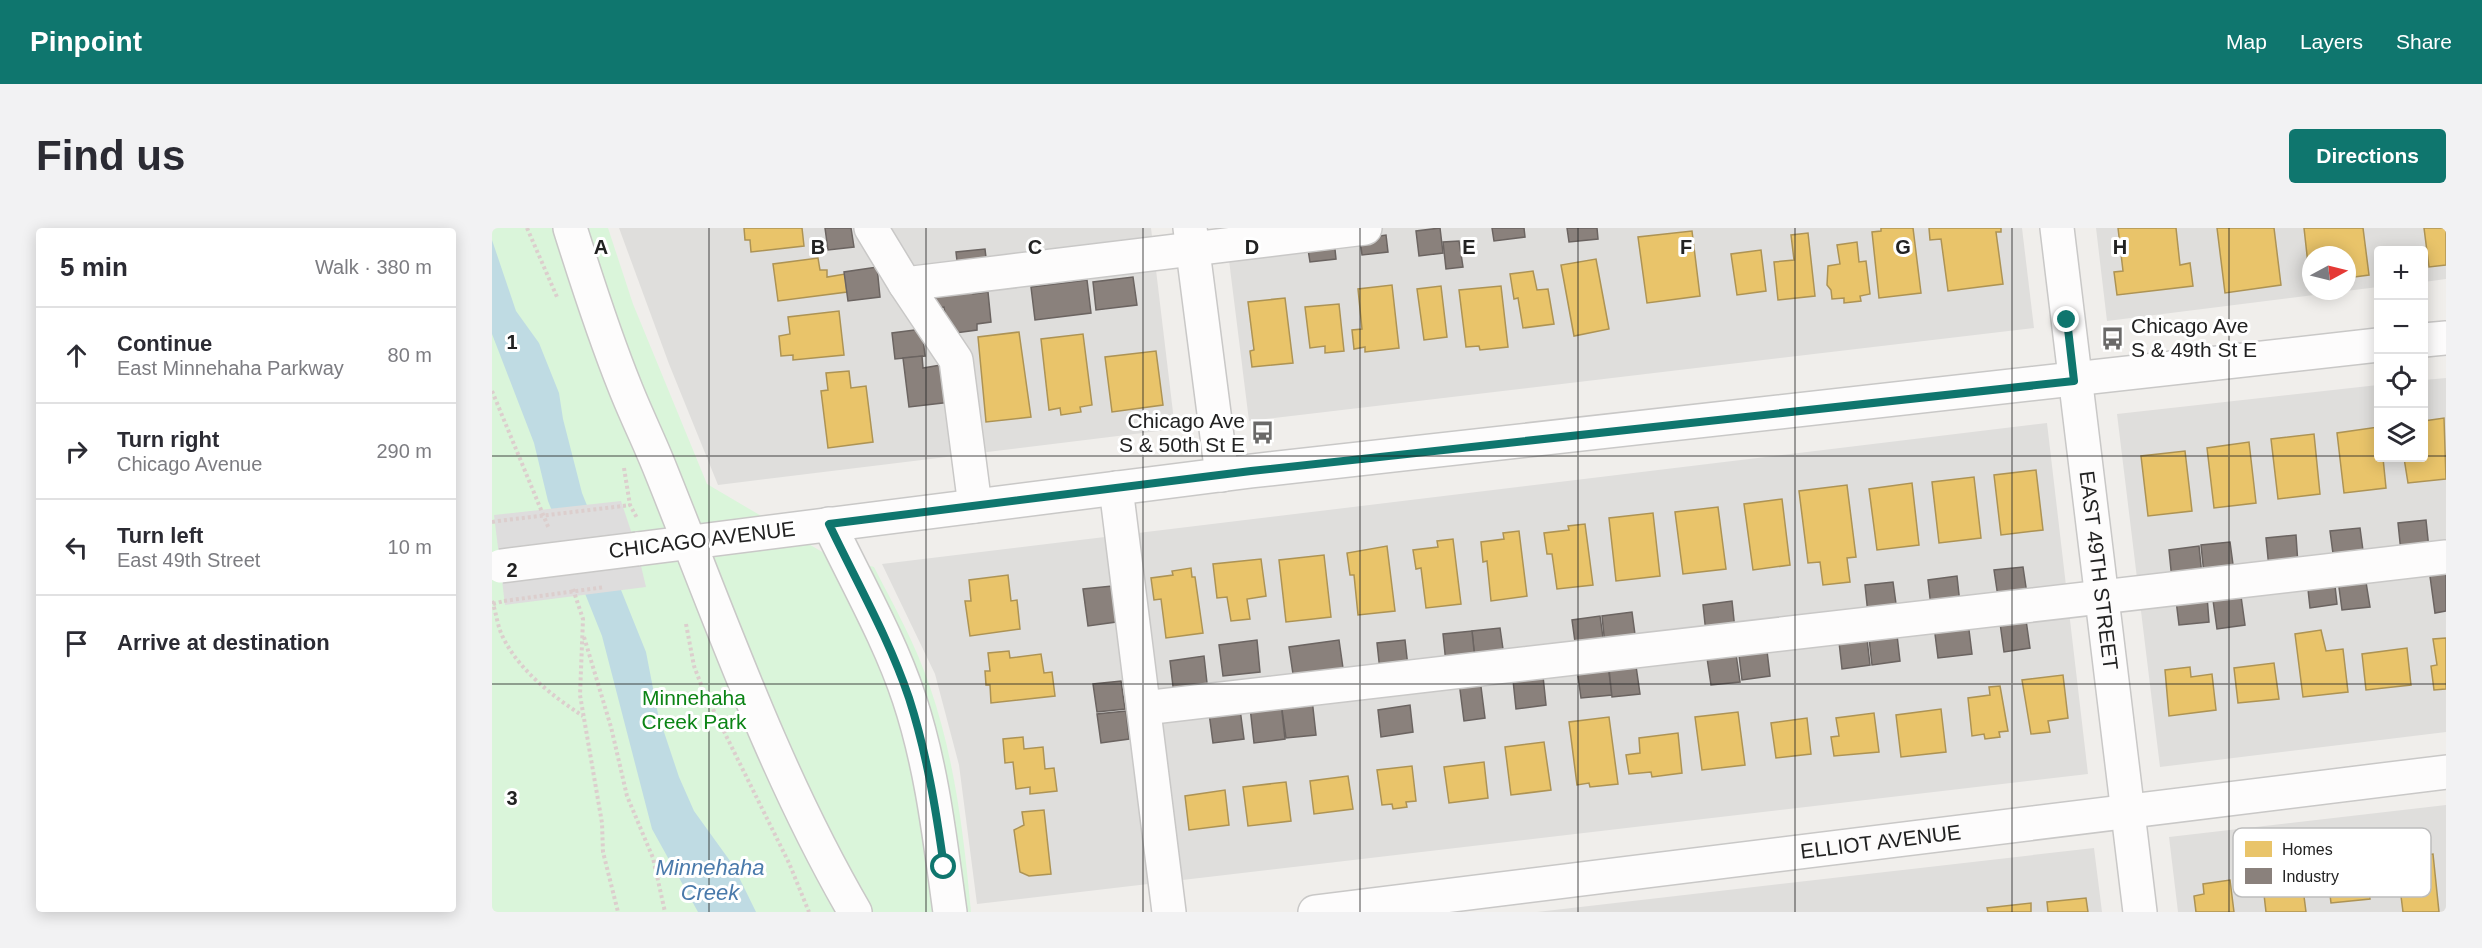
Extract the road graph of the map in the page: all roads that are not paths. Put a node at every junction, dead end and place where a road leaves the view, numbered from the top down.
1 (570, 228) edge
2 (871, 228) edge
3 (1365, 228) edge
4 (2057, 228) edge
5 (1192, 238) edge
6 (905, 284) junction
7 (2446, 338) edge
8 (2428, 340) edge
9 (2374, 346) edge
10 (2074, 381) junction
11 (1222, 475) junction
12 (1116, 488) junction
13 (975, 506) junction
14 (829, 524) junction
15 (689, 542) junction
16 (2446, 557) edge
17 (496, 567) edge
18 (2102, 598) junction
19 (1144, 708) junction
20 (2446, 772) edge
21 (2128, 812) junction
22 (855, 912) edge
23 (950, 912) edge
24 (1169, 912) edge
25 (1315, 912) edge
26 (2140, 912) edge

1 - 15 street
2 - 6 street
3 - 5 street
4 - 10 street, EAST 49TH STREET
5 - 6 street
5 - 11 street
6 - 13 street
7 - 8 street
9 - 10 street, CHICAGO AVENUE
10 - 11 street, CHICAGO AVENUE
10 - 18 street, EAST 49TH STREET
11 - 12 street, CHICAGO AVENUE
12 - 13 street, CHICAGO AVENUE
12 - 19 street
13 - 14 street, CHICAGO AVENUE
14 - 15 street, CHICAGO AVENUE
14 - 23 street
15 - 17 street, CHICAGO AVENUE, bridge
15 - 22 street
16 - 18 street
18 - 19 street
18 - 21 street, EAST 49TH STREET
19 - 24 street
20 - 21 street, ELLIOT AVENUE
21 - 25 street, ELLIOT AVENUE
21 - 26 street, EAST 49TH STREET

